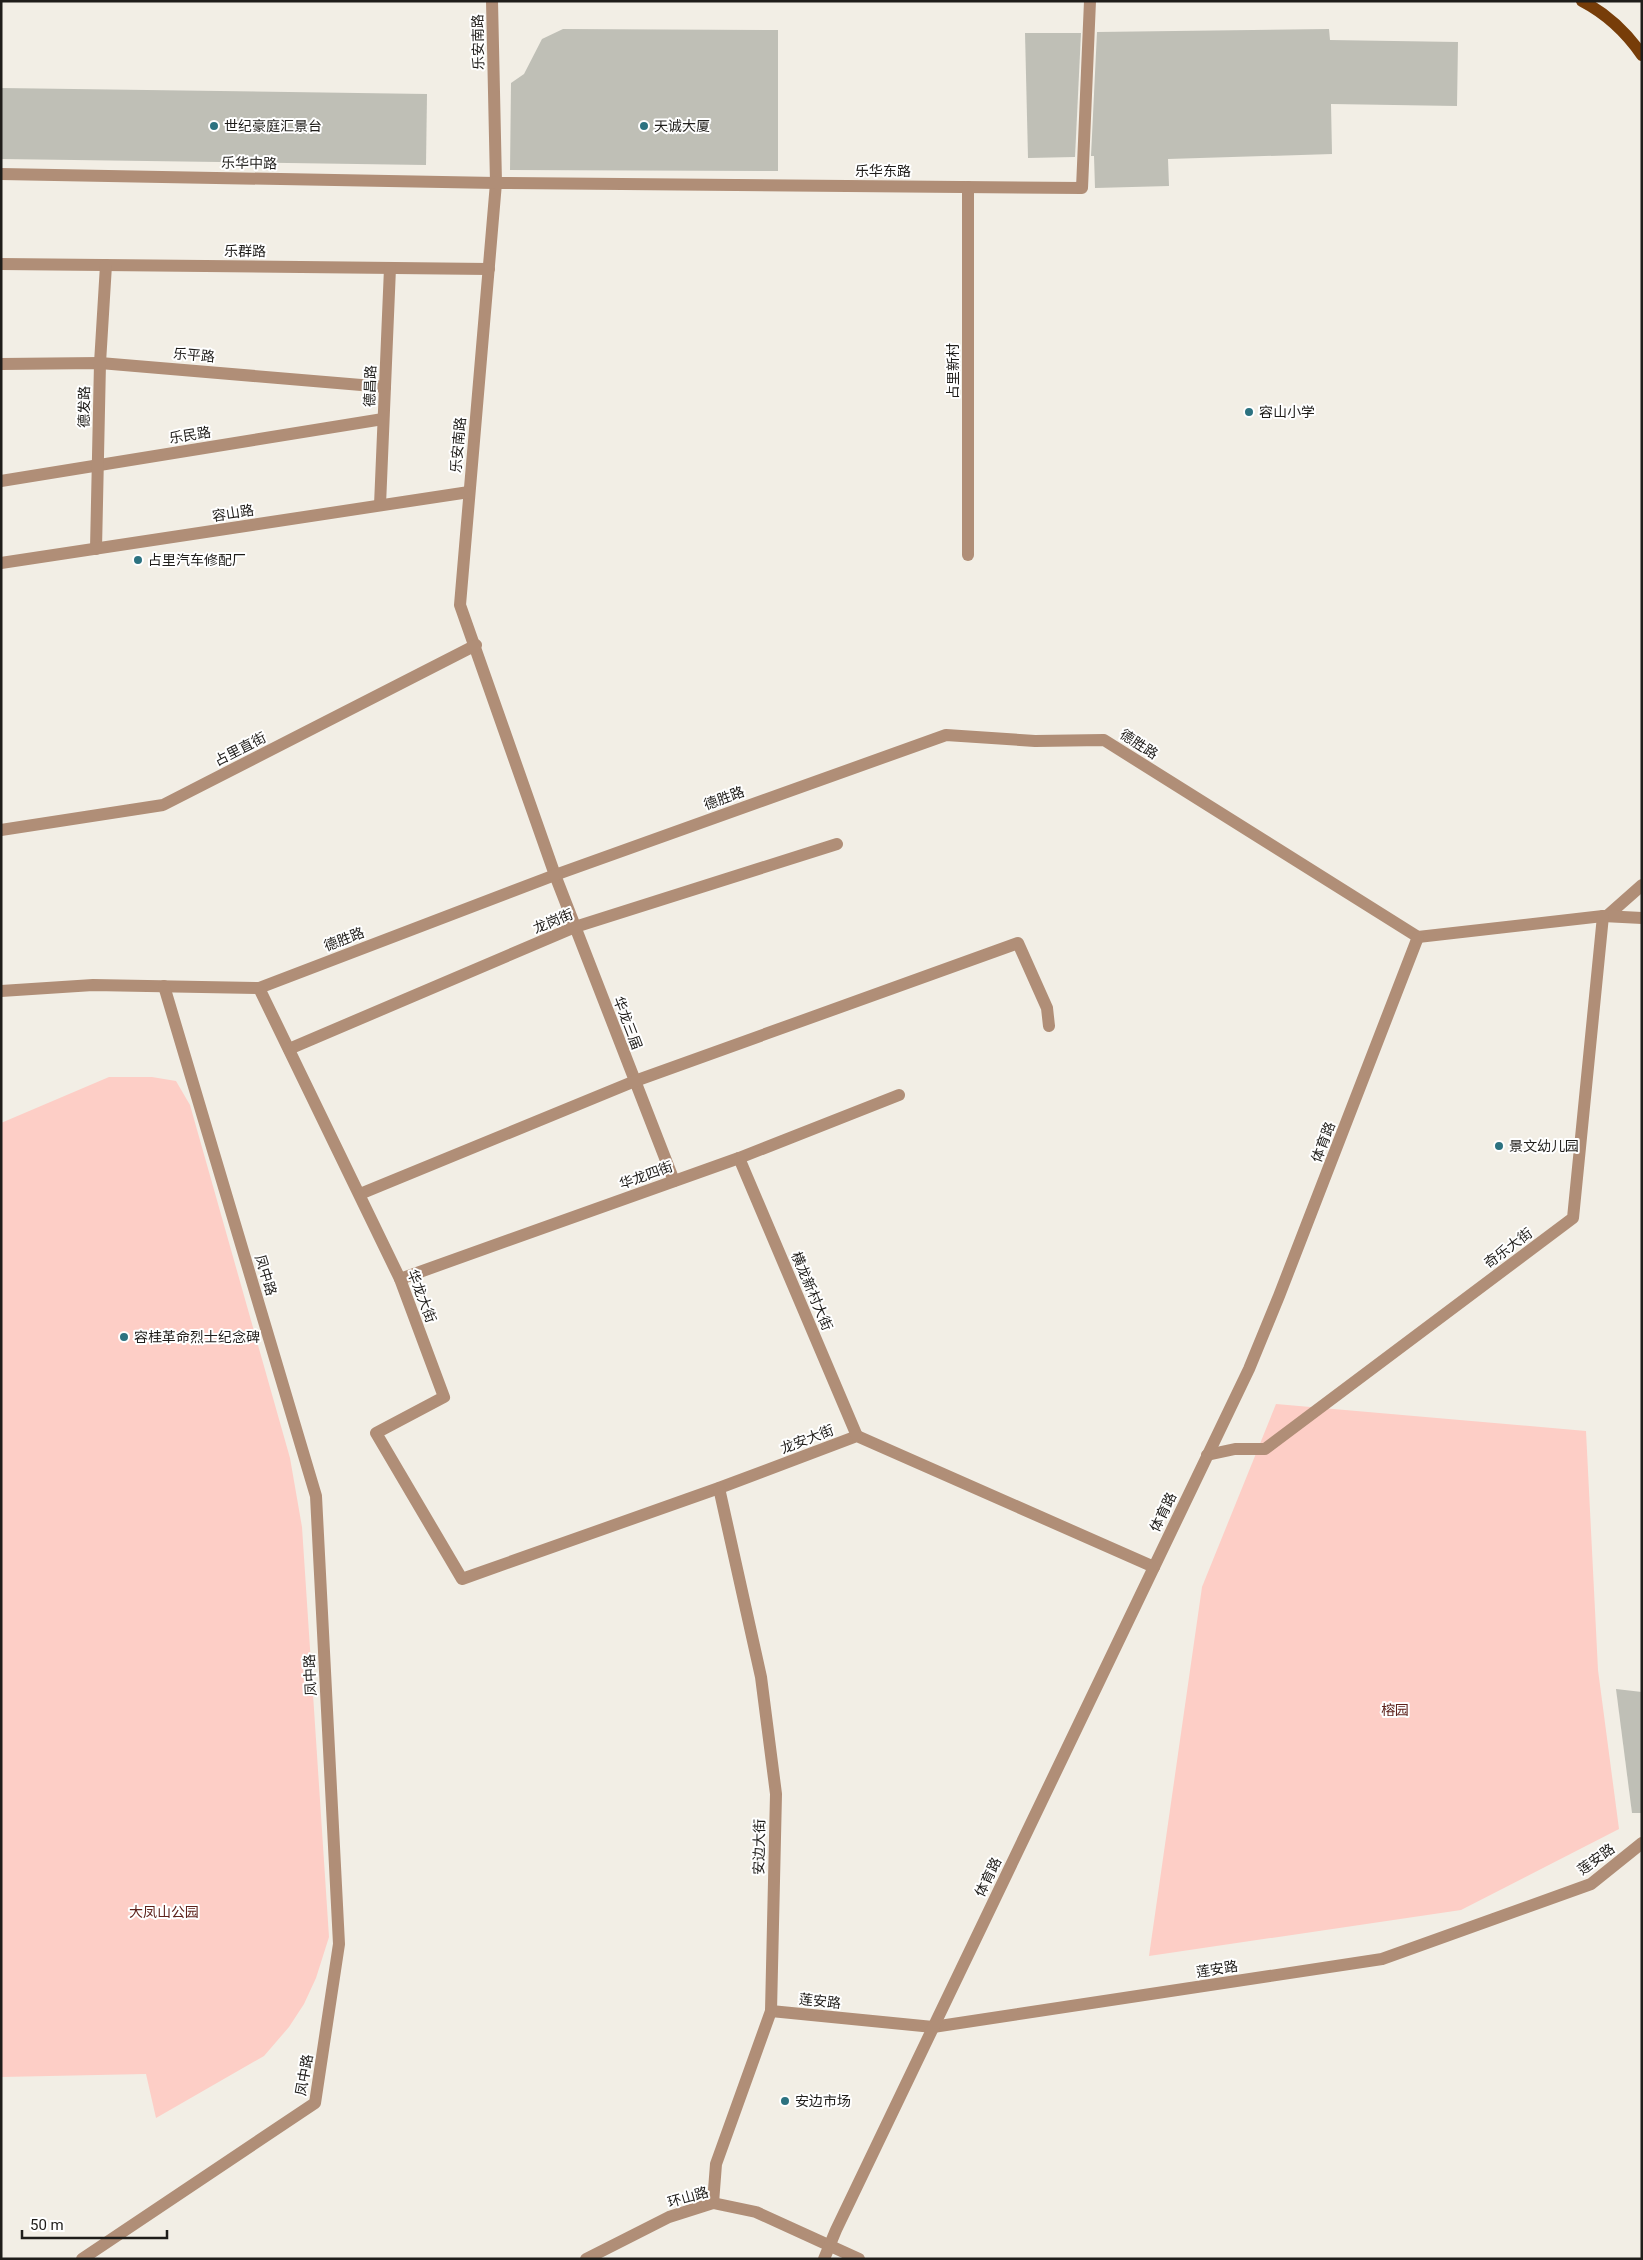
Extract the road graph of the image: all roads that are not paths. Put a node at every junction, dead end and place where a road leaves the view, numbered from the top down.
1 (492, 1) edge
2 (1090, 1) edge
3 (1582, 1) edge
4 (1642, 55) edge
5 (1, 174) edge
6 (496, 183) junction
7 (968, 187) junction
8 (1, 264) edge
9 (106, 265) junction
10 (390, 268) junction
11 (489, 269) junction
12 (100, 362) junction
13 (1, 364) edge
14 (385, 387) junction
15 (383, 419) junction
16 (1, 481) edge
17 (470, 492) junction
18 (380, 506) junction
19 (96, 549) junction
20 (968, 555) dead end
21 (1, 564) edge
22 (476, 646) junction
23 (1, 830) edge
24 (837, 844) dead end
25 (555, 875) junction
26 (1642, 884) edge
27 (1605, 916) junction
28 (1642, 918) edge
29 (575, 927) junction
30 (1418, 937) junction
31 (164, 986) junction
32 (259, 988) junction
33 (1, 991) edge
34 (1049, 1026) dead end
35 (289, 1049) junction
36 (635, 1081) junction
37 (899, 1095) dead end
38 (739, 1158) junction
39 (674, 1181) junction
40 (360, 1194) junction
41 (400, 1279) junction
42 (857, 1436) junction
43 (1207, 1455) junction
44 (720, 1488) junction
45 (1154, 1567) junction
46 (462, 1579) joint
47 (1642, 1843) edge
48 (771, 2011) junction
49 (933, 2027) junction
50 (713, 2203) junction
51 (829, 2246) junction
52 (82, 2259) edge
53 (586, 2259) edge
54 (824, 2259) edge
55 (859, 2259) edge

1 - 6 street, 乐安南路
2 - 7 street, 乐华东路
3 - 4 main road
5 - 6 street, 乐华中路
6 - 7 street, 乐华东路
6 - 11 street, 乐安南路
7 - 20 street, 占里新村
8 - 9 street, 乐群路
9 - 10 street, 乐群路
9 - 12 street, 德发路
10 - 11 street, 乐群路
10 - 14 street, 德昌路
11 - 17 street, 乐安南路
12 - 13 street, 乐平路
12 - 14 street, 乐平路
12 - 19 street, 德发路
14 - 15 street, 德昌路
15 - 16 street, 乐民路
15 - 18 street, 德昌路
17 - 18 street, 容山路
17 - 22 street, 乐安南路
18 - 19 street, 容山路
19 - 21 street, 容山路
22 - 23 street, 占里直街
22 - 25 street, 乐安南路
24 - 29 street, 龙岗街
25 - 29 street, 华龙三届
25 - 30 street, 德胜路
25 - 32 street, 德胜路
26 - 27 street
27 - 28 street
27 - 30 street
27 - 43 street, 奇乐大街
29 - 35 street, 龙岗街
29 - 36 street, 华龙三届
30 - 43 street, 体育路
31 - 32 street, 德胜路
31 - 33 street, 德胜路
31 - 52 street, 凤中路
32 - 35 street, 华龙大街
34 - 36 street
35 - 40 street, 华龙大街
36 - 39 street, 华龙三届
36 - 40 street
37 - 38 street, 华龙四街
38 - 39 street, 华龙四街
38 - 42 street, 横龙新村大街
39 - 41 street, 华龙四街
40 - 41 street, 华龙大街
41 - 46 street, 华龙大街
42 - 44 street, 龙安大街
42 - 45 street
43 - 45 street, 体育路
44 - 46 street, 龙安大街
44 - 48 street, 安边大街
45 - 49 street, 体育路
47 - 49 street, 莲安路
48 - 49 street, 莲安路
48 - 50 street, 安边大街
49 - 51 street, 体育路
50 - 51 street, 环山路
50 - 53 street, 环山路
51 - 54 street, 体育路
51 - 55 street, 环山路

